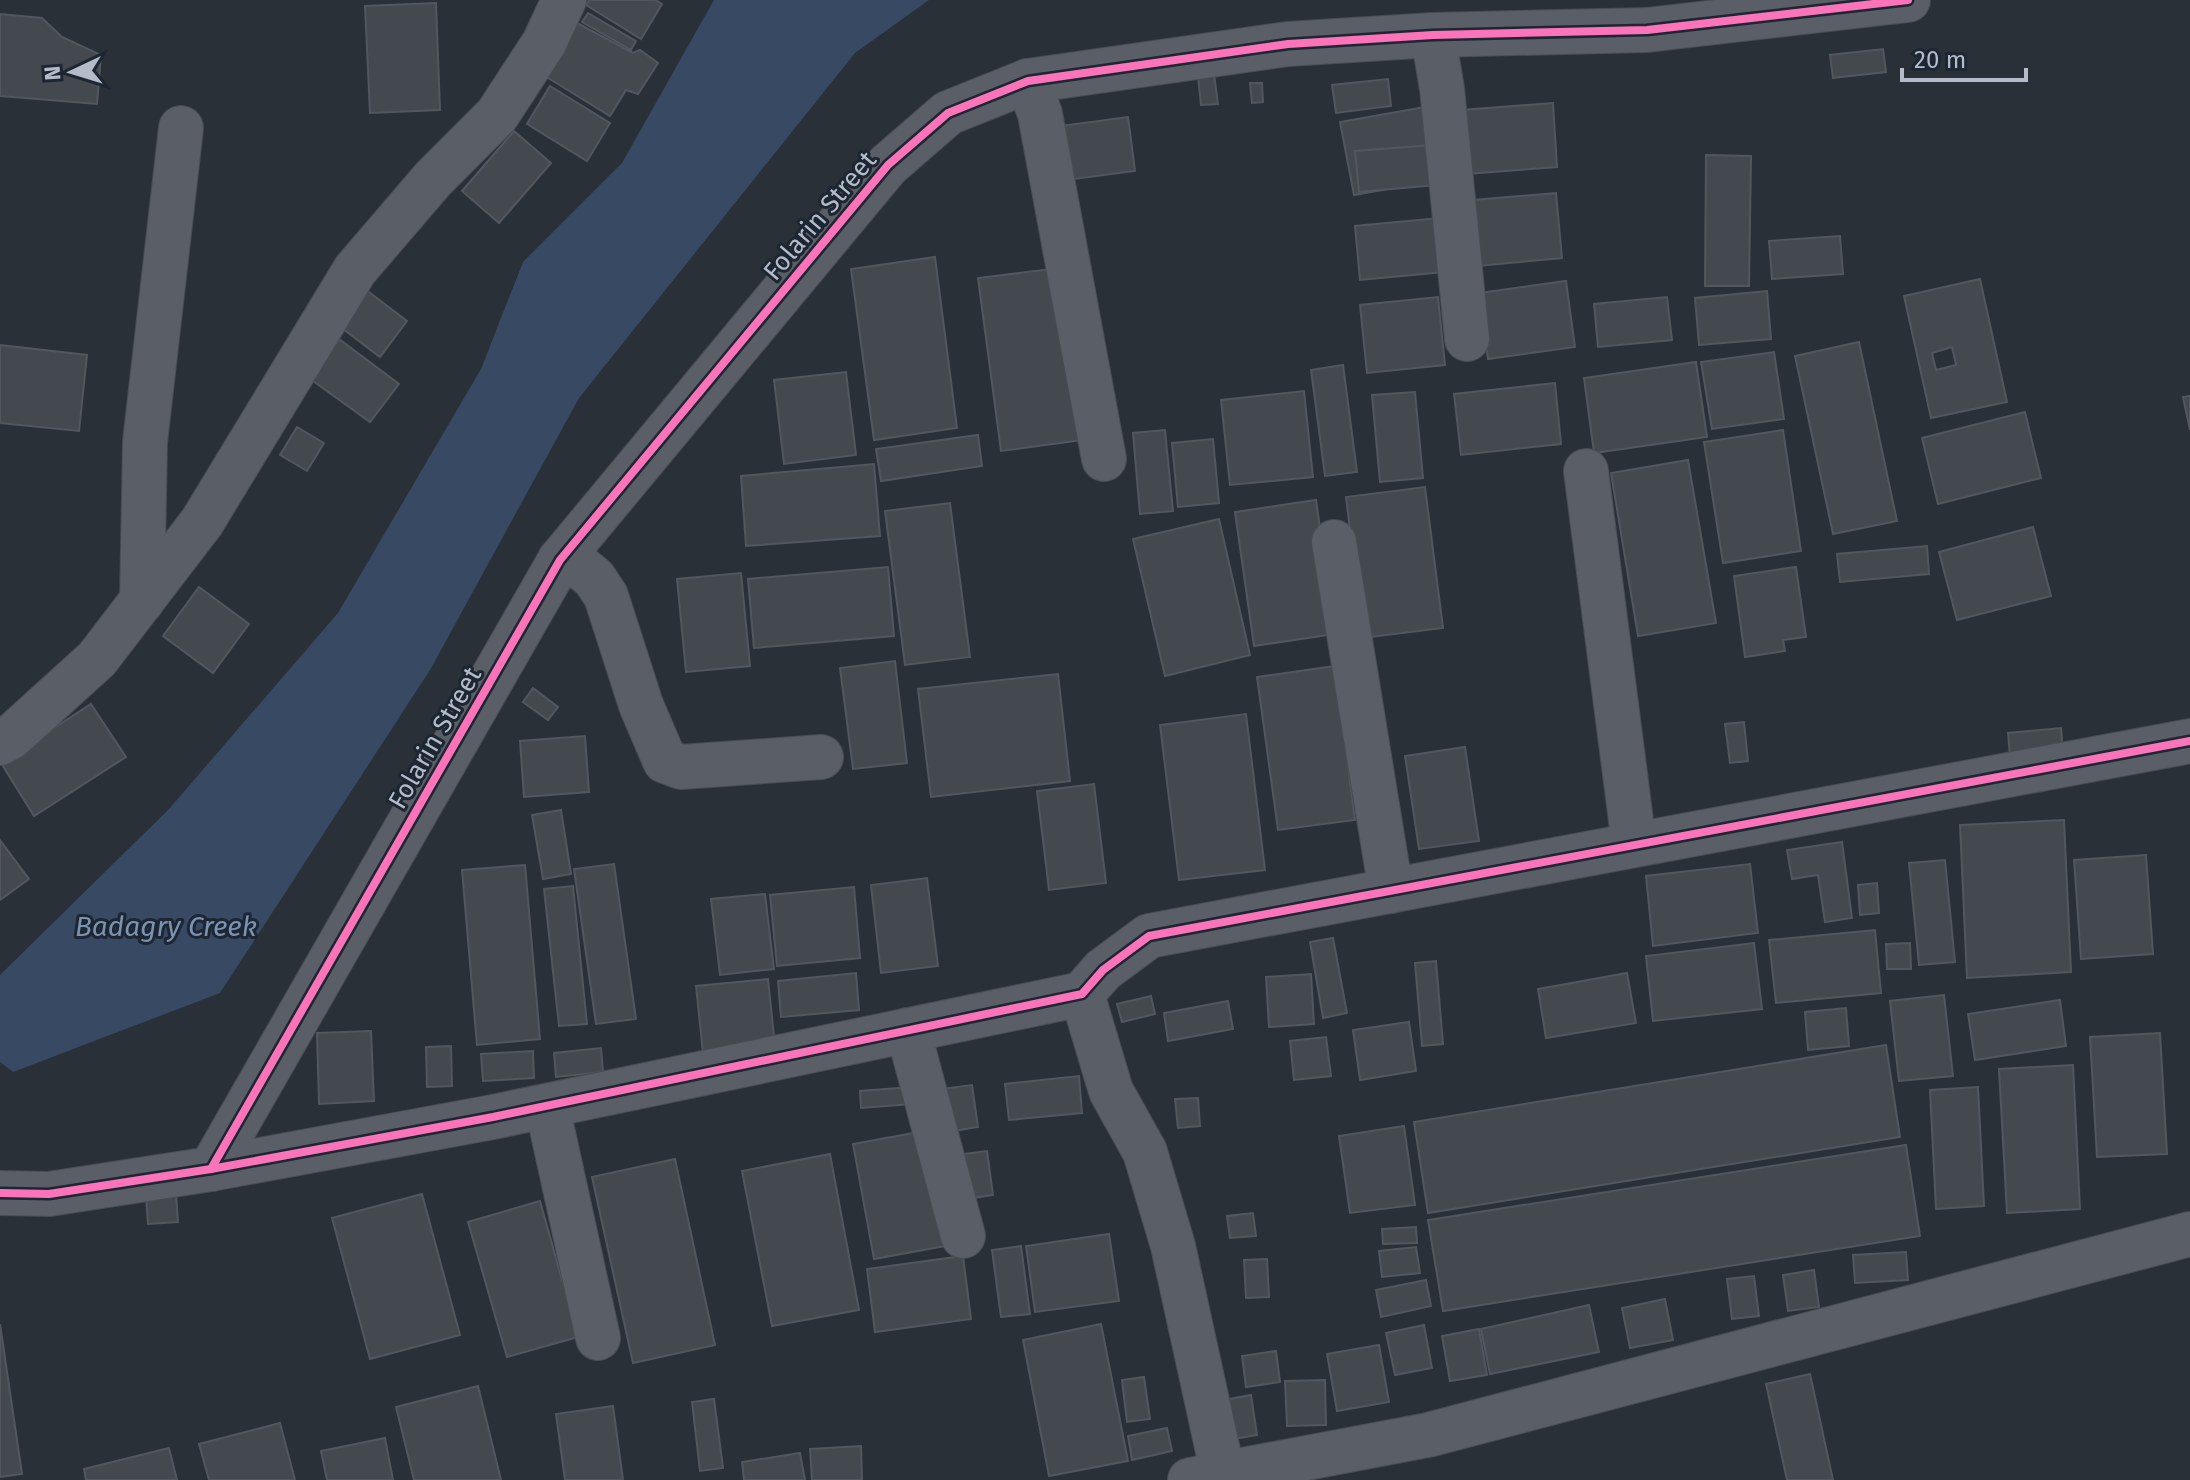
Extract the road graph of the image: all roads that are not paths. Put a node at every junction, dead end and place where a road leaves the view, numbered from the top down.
1 (564, 0) edge
2 (1908, 0) edge
3 (1433, 35) junction
4 (1028, 81) junction
5 (181, 128) dead end
6 (1467, 339) dead end
7 (1104, 459) dead end
8 (1586, 471) dead end
9 (1334, 542) dead end
10 (560, 560) junction
11 (142, 601) junction
12 (2190, 741) edge
13 (0, 743) edge
14 (821, 757) dead end
15 (1634, 844) junction
16 (1391, 891) junction
17 (1082, 994) junction
18 (908, 1030) junction
19 (547, 1106) junction
20 (211, 1169) junction
21 (0, 1193) edge
22 (2190, 1234) edge
23 (963, 1236) dead end
24 (598, 1338) dead end
25 (1207, 1477) edge

1 - 11 street
2 - 3 street, Folarin Street
3 - 4 street, Folarin Street
3 - 6 street
4 - 7 street
4 - 10 street, Folarin Street
5 - 11 street
8 - 15 street
9 - 16 street
10 - 14 street
10 - 20 street, Folarin Street
11 - 13 street
12 - 15 street
15 - 16 street
16 - 17 street
17 - 18 street
17 - 25 street
18 - 19 street
18 - 23 street
19 - 20 street
19 - 24 street
20 - 21 street
22 - 25 street

